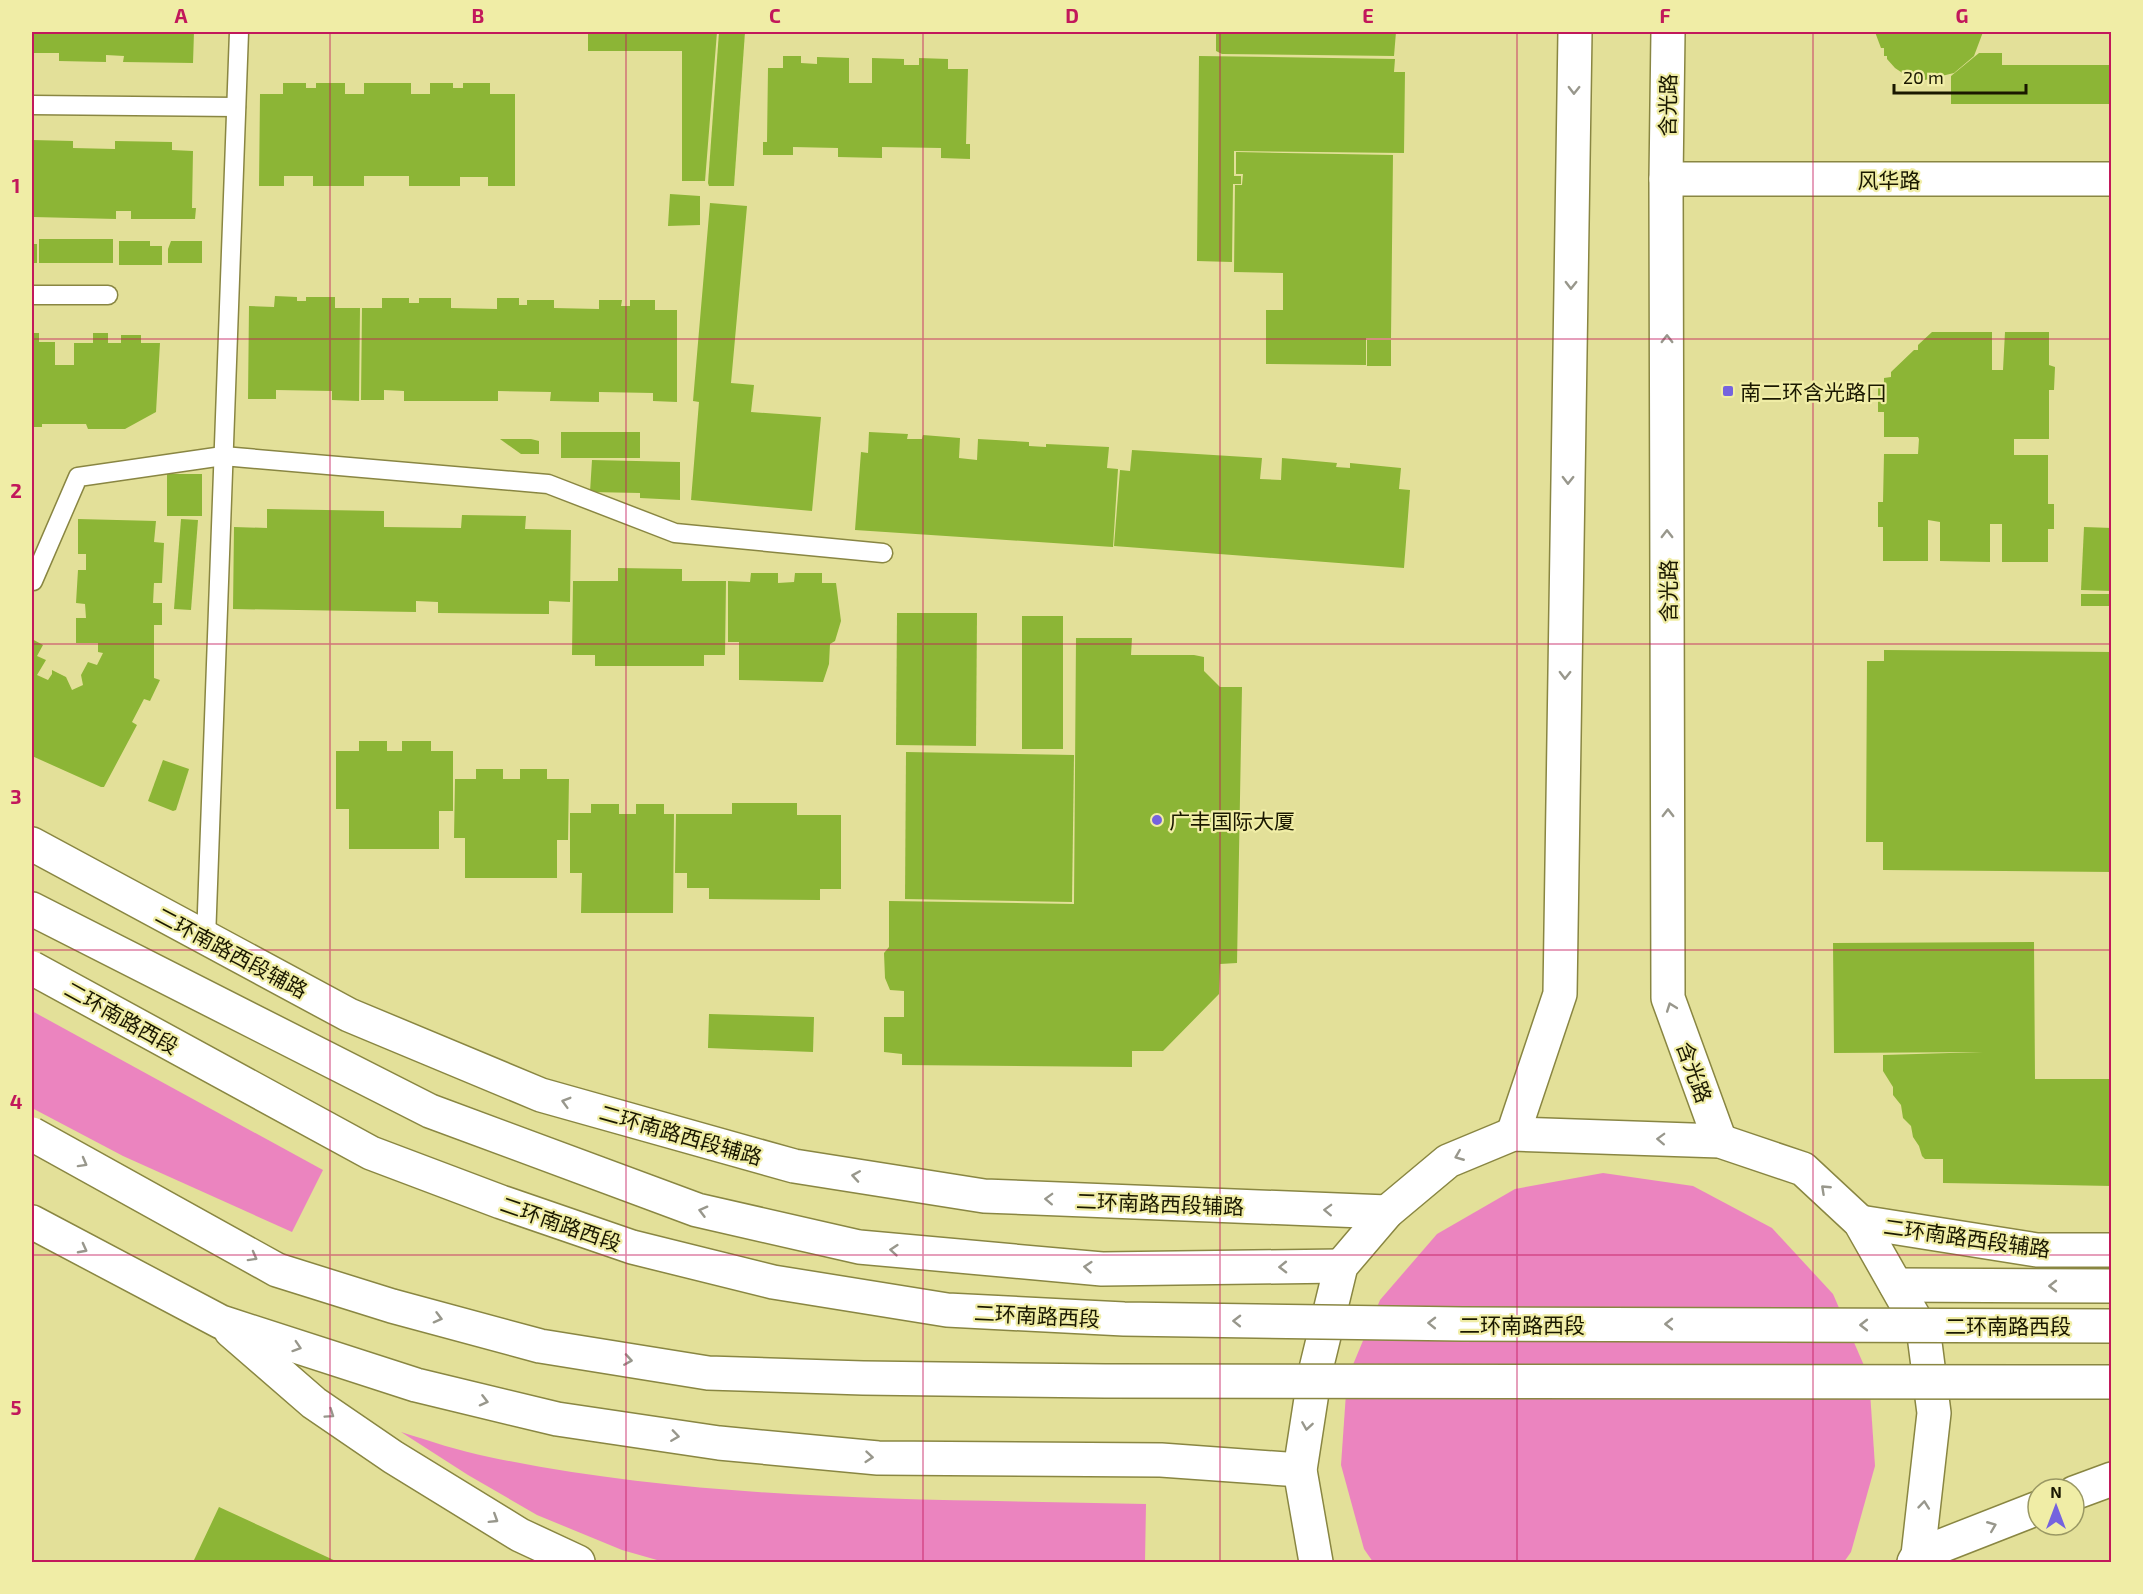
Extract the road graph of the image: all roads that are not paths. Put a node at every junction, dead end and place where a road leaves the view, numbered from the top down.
1 (239, 32) edge
2 (1575, 32) edge
3 (1668, 32) edge
4 (32, 105) edge
5 (236, 107) junction
6 (1666, 179) junction
7 (2112, 179) edge
8 (32, 295) edge
9 (108, 295) dead end
10 (223, 456) junction
11 (883, 553) dead end
12 (32, 581) edge
13 (32, 844) edge
14 (32, 909) edge
15 (206, 939) junction
16 (32, 968) edge
17 (32, 1134) edge
18 (1513, 1134) junction
19 (1720, 1141) junction
20 (1387, 1212) junction
21 (32, 1222) edge
22 (1860, 1222) junction
23 (2112, 1250) edge
24 (1341, 1266) junction
25 (1896, 1285) junction
26 (2112, 1286) edge
27 (221, 1322) junction
28 (2112, 1326) edge
29 (2112, 1382) edge
30 (1300, 1470) junction
31 (2112, 1479) edge
32 (2086, 1489) edge
33 (2026, 1513) edge
34 (1916, 1559) edge
35 (578, 1563) edge
36 (1316, 1563) edge

1 - 5 lane
2 -> 18 main road
3 - 6 main road, 含光路
4 - 5 lane
5 - 10 lane
6 - 7 main road, 风华路
19 -> 6 main road, 含光路
8 - 9 lane
10 - 11 lane
10 - 12 lane
10 - 15 lane
13 - 15 main road, 二环南路西段辅路
24 -> 14 main road
20 -> 15 main road, 二环南路西段辅路
28 -> 16 main road, 二环南路西段, bridge
17 -> 29 main road, bridge
19 -> 18 main road
18 -> 20 main road
22 -> 19 main road
20 - 24 main road
21 -> 27 main road
22 - 23 main road, 二环南路西段辅路
22 - 25 main road
24 -> 30 main road
26 -> 25 main road, 二环南路西段
34 -> 25 main road
27 -> 30 main road
27 -> 35 main road
30 - 36 main road
31 - 32 main road
34 -> 33 main road

